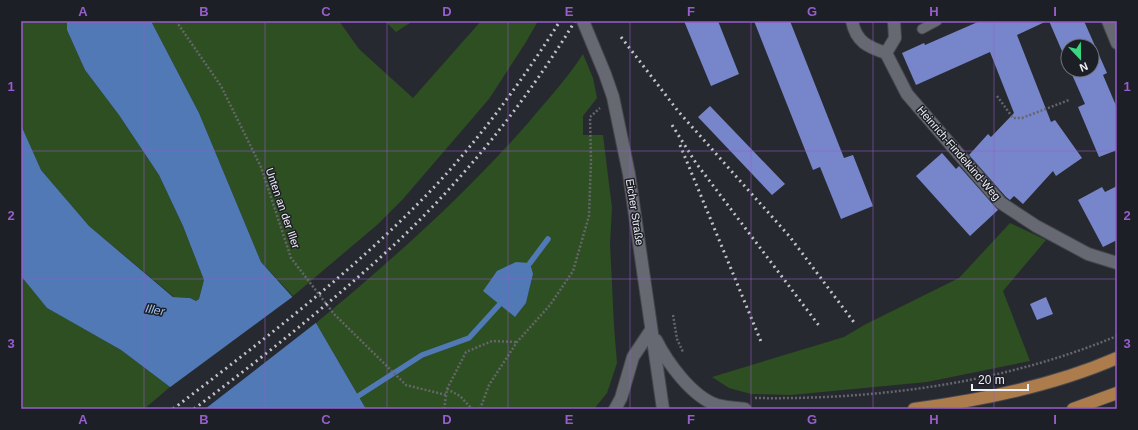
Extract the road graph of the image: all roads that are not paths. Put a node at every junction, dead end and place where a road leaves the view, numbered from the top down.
1 (583, 21) edge
2 (852, 21) edge
3 (894, 21) edge
4 (937, 21) edge
5 (1108, 21) edge
6 (922, 29) dead end
7 (1117, 43) edge
8 (886, 53) junction
9 (1117, 263) edge
10 (651, 330) junction
11 (1117, 358) edge
12 (1117, 393) edge
13 (615, 409) edge
14 (663, 409) edge
15 (745, 409) edge
16 (914, 409) edge
17 (1073, 409) edge

1 - 10 street, Eicher Straße
2 - 8 street
3 - 8 street
4 - 6 lane
5 - 7 street
8 - 9 street, Heinrich-Findelkind-Weg
10 - 13 street
10 - 14 street, Eicher Straße
10 - 15 street
11 - 16 main road
12 - 17 main road

